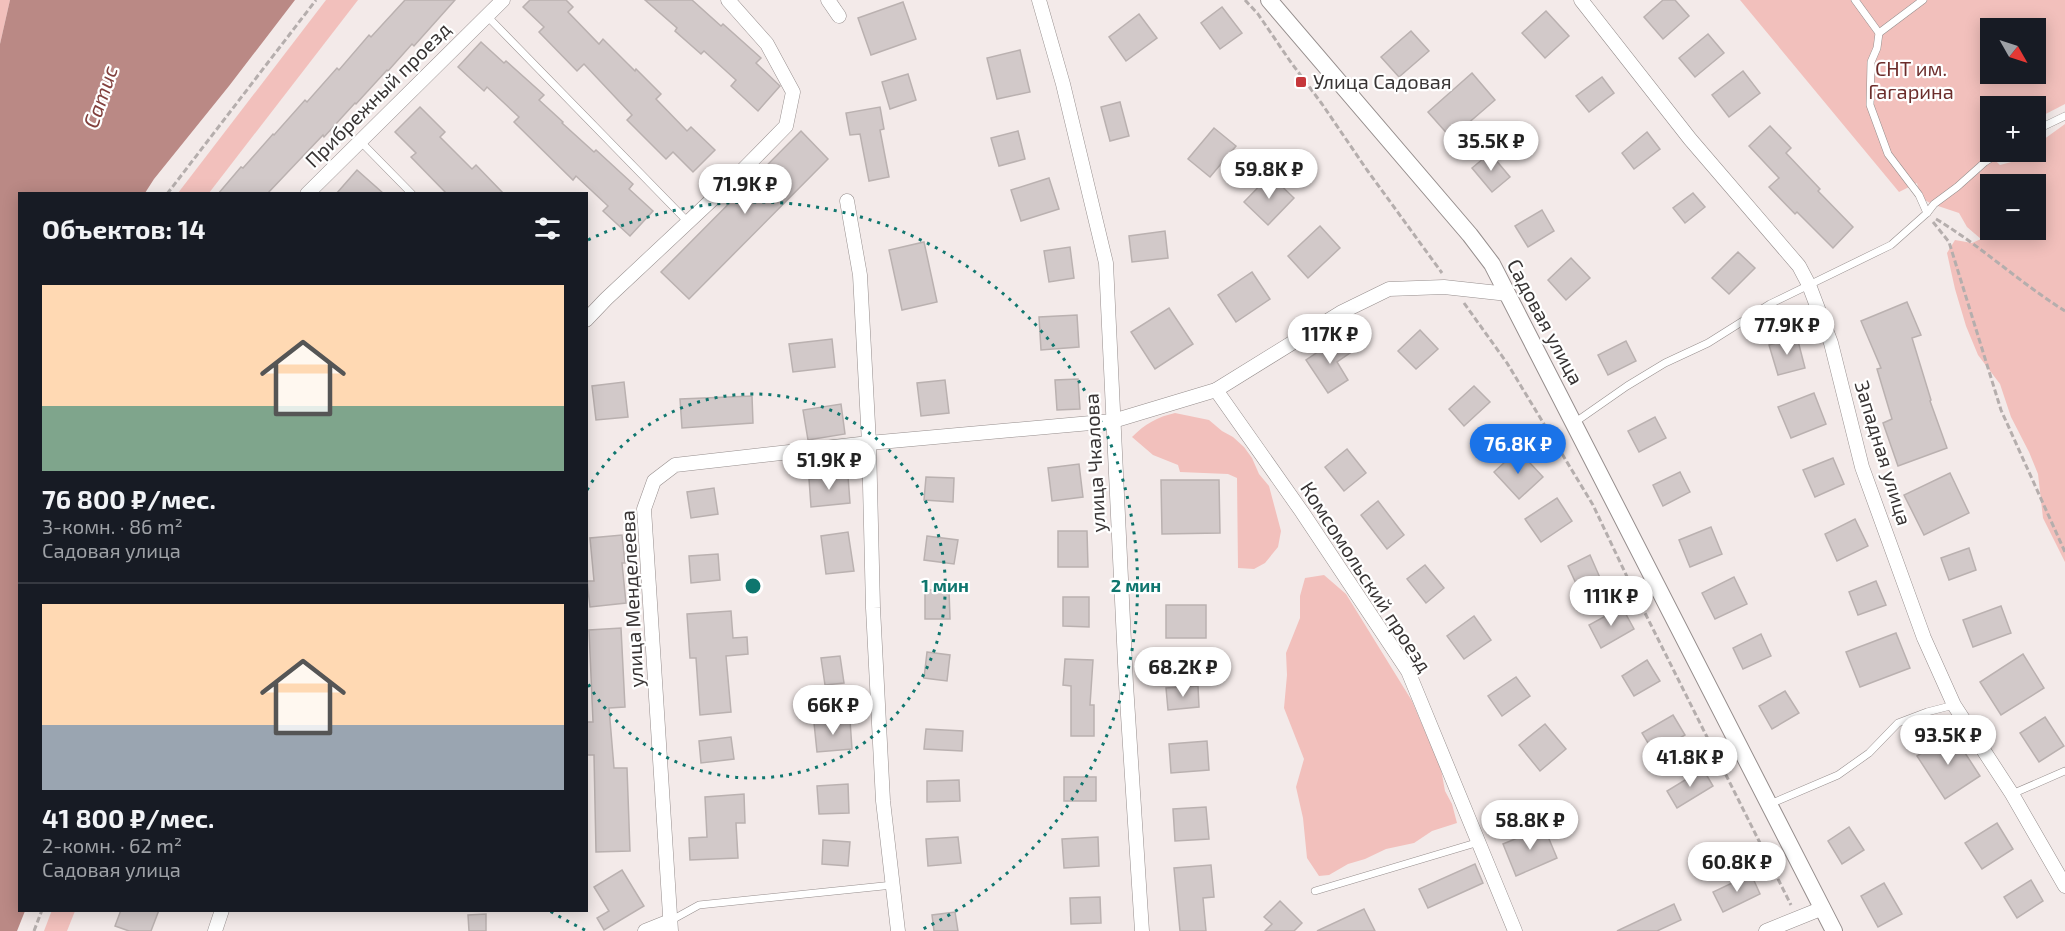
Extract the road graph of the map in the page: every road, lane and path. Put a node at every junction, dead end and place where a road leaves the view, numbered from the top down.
1 (316, 0) edge
2 (503, 0) edge
3 (728, 0) edge
4 (828, 0) edge
5 (1039, 0) edge
6 (1245, 0) edge
7 (1269, 0) edge
8 (1581, 0) edge
9 (1855, 0) edge
10 (1923, 0) edge
11 (487, 16) junction
12 (839, 16) dead end
13 (1879, 33) junction
14 (2065, 116) edge
15 (2046, 125) edge
16 (360, 141) junction
17 (1985, 162) edge
18 (169, 192) edge
19 (309, 192) edge
20 (410, 192) edge
21 (847, 201) dead end
22 (1927, 213) junction
23 (688, 222) junction
24 (1809, 285) junction
25 (1453, 288) junction
26 (1508, 294) junction
27 (2065, 311) edge
28 (588, 318) edge
29 (1216, 390) junction
30 (1113, 421) junction
31 (1574, 423) junction
32 (869, 443) junction
33 (2065, 552) edge
34 (1954, 705) junction
35 (2065, 771) edge
36 (2012, 794) junction
37 (1770, 804) junction
38 (1479, 842) junction
39 (893, 885) junction
40 (2065, 885) edge
41 (1314, 891) dead end
42 (1823, 908) junction
43 (41, 912) edge
44 (221, 912) edge
45 (1797, 919) junction
46 (671, 926) edge
47 (34, 931) edge
48 (215, 931) edge
49 (645, 931) edge
50 (898, 931) edge
51 (1142, 931) edge
52 (1515, 931) edge
53 (1766, 931) edge
54 (1834, 931) edge

1 - 18 path
2 - 11 street, Прибрежный проезд
3 - 23 street
4 - 12 street
5 - 30 street, улица Чкалова
6 - 25 path
7 - 26 street, Садовая улица
8 - 24 street, Западная улица
9 - 13 lane
10 - 13 lane
11 - 16 street, Прибрежный проезд
11 - 23 lane
13 - 22 lane
14 - 15 lane
16 - 19 street, Прибрежный проезд
16 - 20 lane
17 - 22 lane
21 - 32 street
22 - 24 lane
22 - 27 path
22 - 33 path
23 - 28 street
24 - 31 lane
24 - 34 street, Западная улица
25 - 26 street, улица Менделеева
25 - 29 street, улица Менделеева
25 - 45 path
26 - 31 street, Садовая улица
29 - 30 street, улица Менделеева
29 - 38 street, Комсомольский проезд
30 - 32 street, улица Менделеева
30 - 51 street, улица Чкалова
31 - 37 street, Садовая улица
32 - 39 street
32 - 46 street, улица Менделеева
34 - 36 street, Западная улица
34 - 37 lane
35 - 36 lane
36 - 40 street, Западная улица
37 - 42 street, Садовая улица
38 - 41 lane
38 - 52 street, Комсомольский проезд
39 - 46 lane
39 - 50 street
42 - 45 street
42 - 54 street, Садовая улица
43 - 47 path
44 - 48 street
45 - 53 street
46 - 49 street

